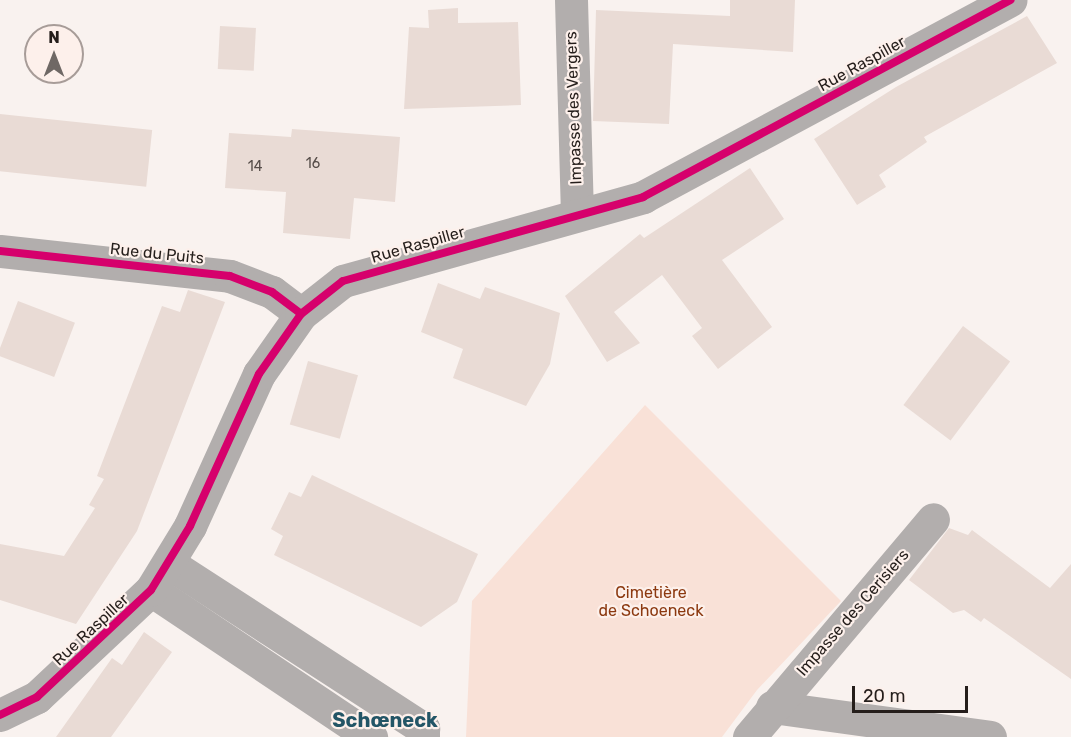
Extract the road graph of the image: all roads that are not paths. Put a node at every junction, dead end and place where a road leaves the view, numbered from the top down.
1 (571, 0) edge
2 (1011, 0) edge
3 (577, 215) junction
4 (0, 251) edge
5 (301, 314) junction
6 (933, 519) dead end
7 (170, 564) junction
8 (151, 590) junction
9 (772, 707) junction
10 (0, 715) edge
11 (371, 737) edge
12 (423, 737) edge
13 (749, 737) edge
14 (990, 737) edge

1 - 3 street, Impasse des Vergers
2 - 3 street, Rue Raspiller
3 - 5 street, Rue Raspiller
4 - 5 street, Rue du Puits
5 - 7 street, Rue Raspiller
6 - 9 street, Impasse des Cerisiers
7 - 8 street, Rue Raspiller
7 - 12 street
8 - 10 street, Rue Raspiller
8 - 11 street
9 - 13 street, Impasse des Cerisiers
9 - 14 street

